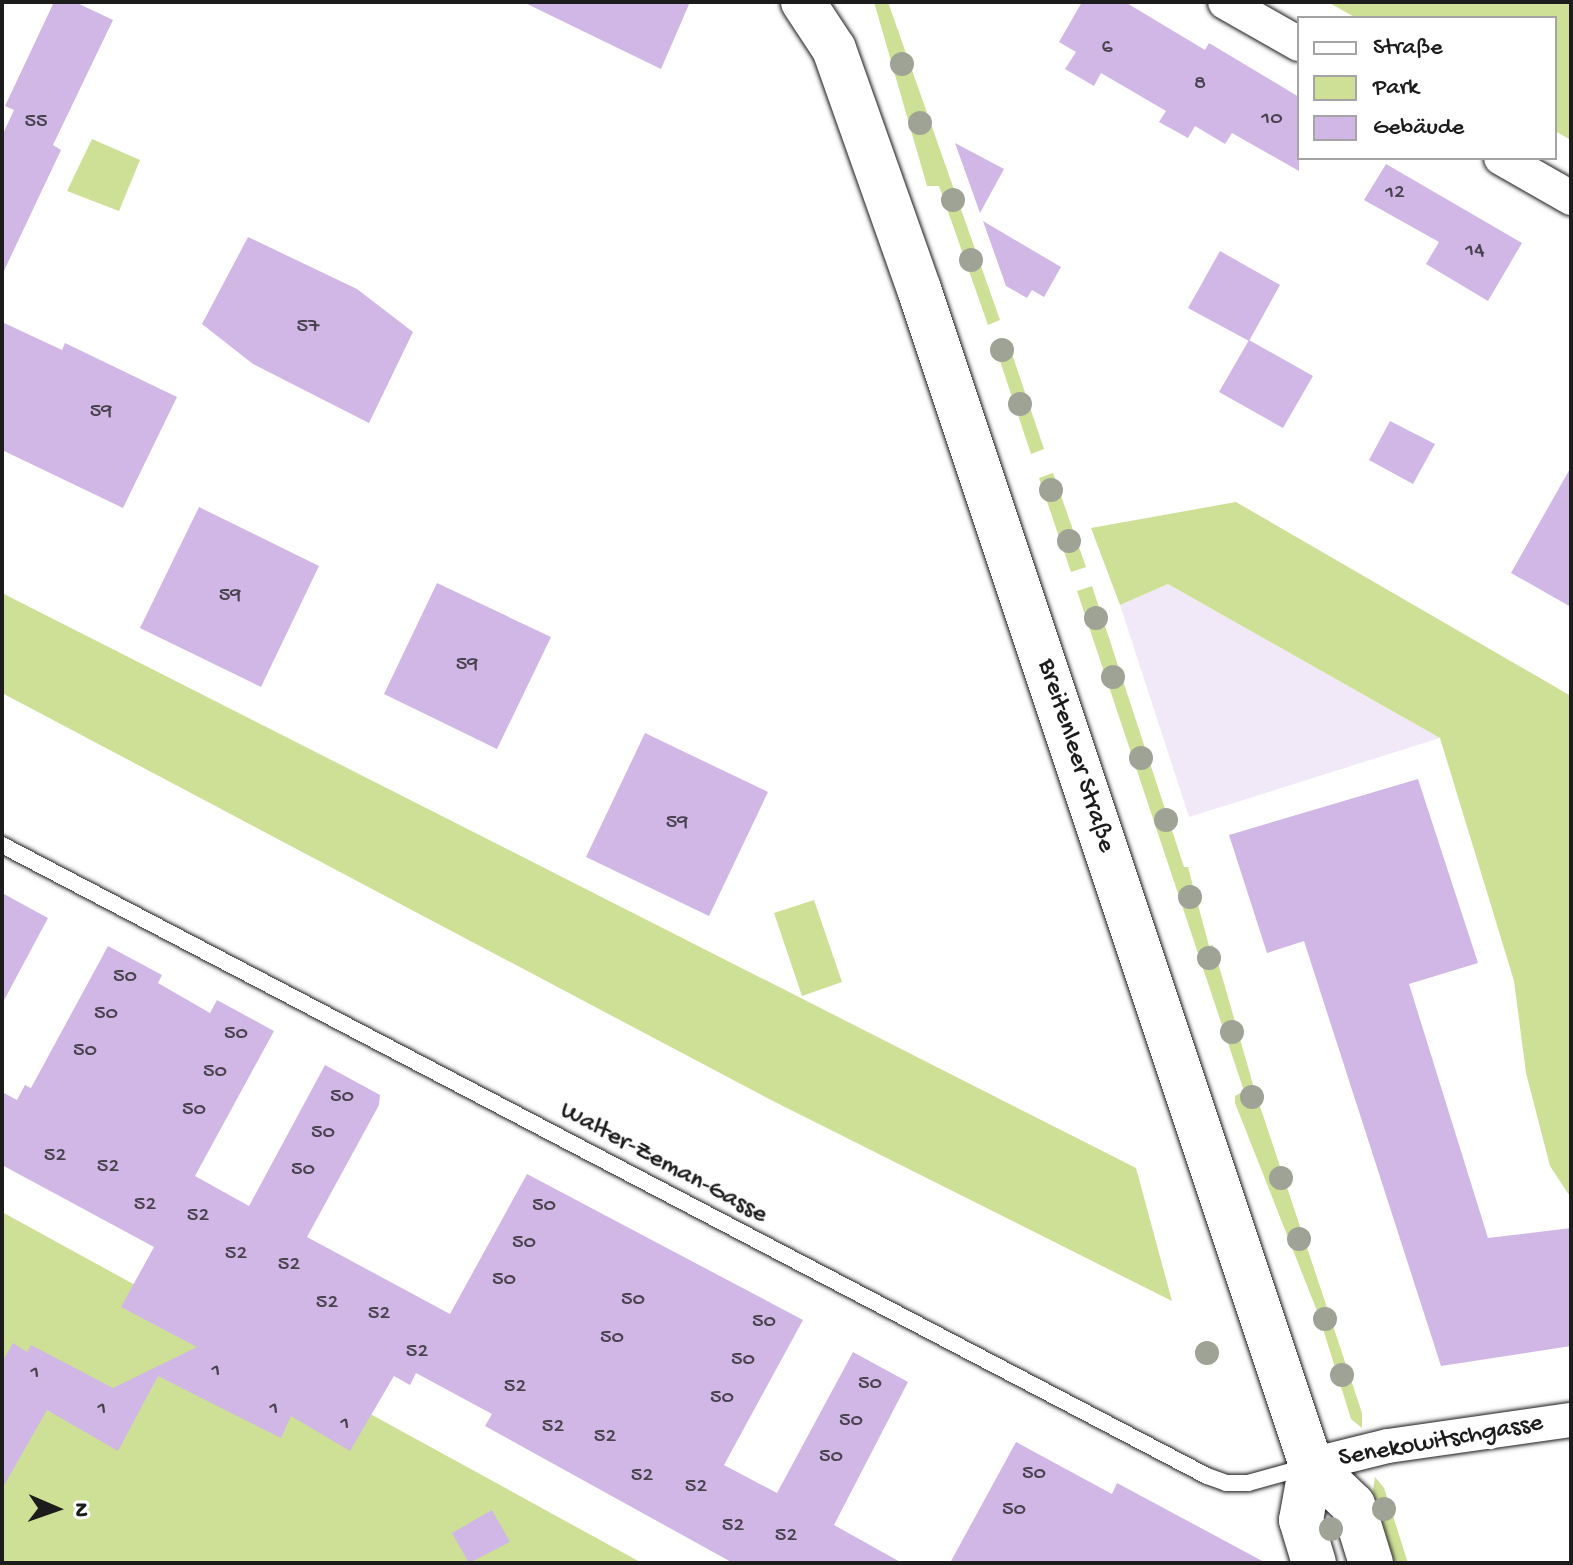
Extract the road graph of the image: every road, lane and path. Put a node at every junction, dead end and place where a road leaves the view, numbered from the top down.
1 (803, 2) edge
2 (832, 2) edge
3 (1225, 2) edge
4 (1297, 43) edge
5 (834, 49) junction
6 (1504, 160) edge
7 (1571, 198) edge
8 (2, 845) edge
9 (1571, 1420) edge
10 (1311, 1465) junction
11 (1314, 1563) edge
12 (1371, 1563) edge

1 - 5 main road, Breitenleer Straße
2 - 5 main road, Breitenleer Straße
3 - 4 street
5 - 10 main road, Breitenleer Straße
6 - 7 street
8 - 10 lane, Walter-Zeman-Gasse
9 - 10 street, Senekowitschgasse
10 - 11 main road, Breitenleer Straße
10 - 12 main road, Breitenleer Straße

